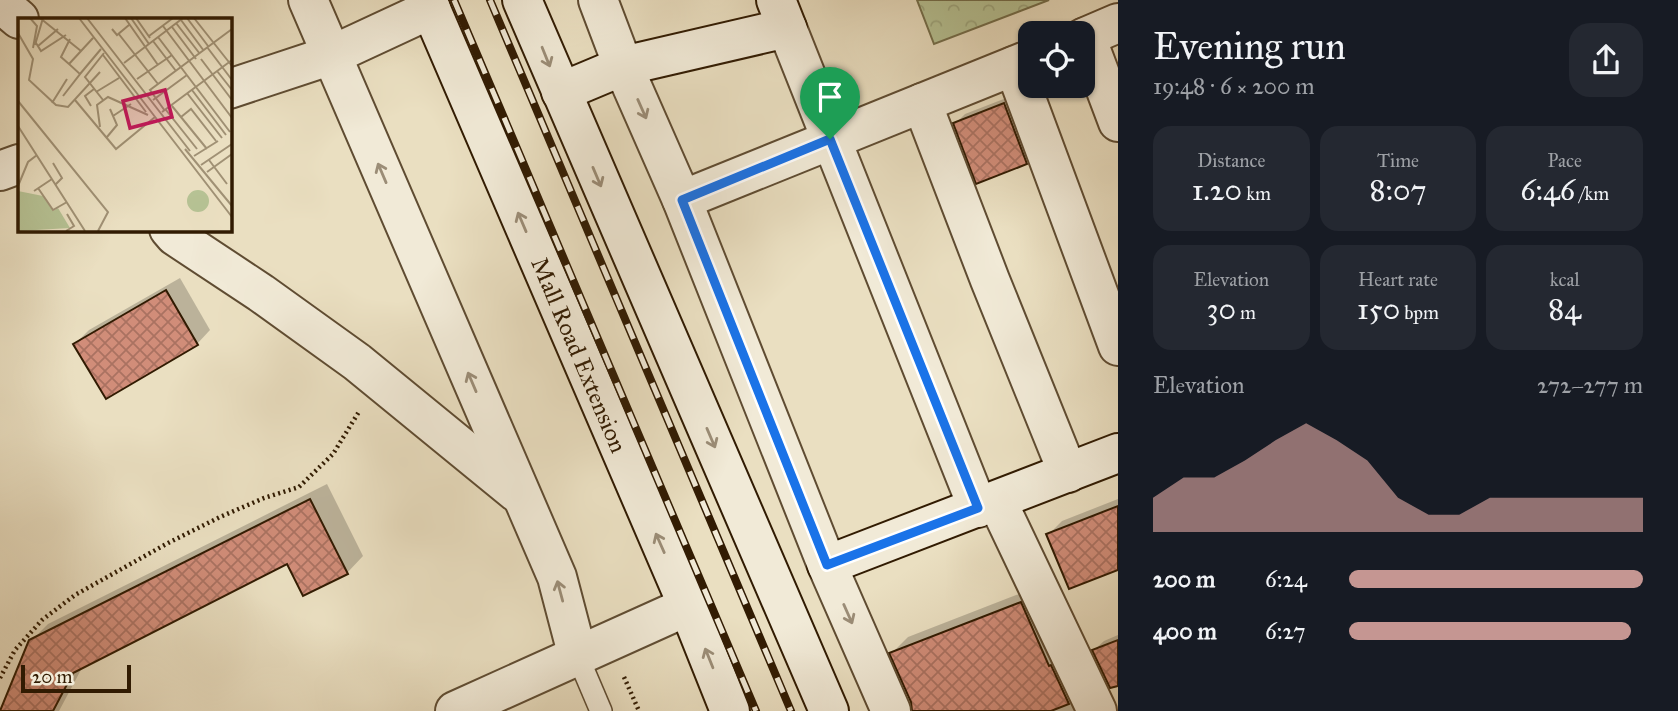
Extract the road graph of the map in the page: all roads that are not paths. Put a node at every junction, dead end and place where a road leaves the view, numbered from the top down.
1 (308, 0) edge
2 (522, 0) edge
3 (598, 0) edge
4 (0, 3) edge
5 (429, 4) edge
6 (782, 14) edge
7 (18, 18) edge
8 (1096, 33) edge
9 (332, 55) junction
10 (1018, 64) edge
11 (623, 66) junction
12 (231, 88) edge
13 (561, 92) junction
14 (1034, 98) edge
15 (922, 103) junction
16 (1118, 122) edge
17 (830, 139) junction
18 (18, 164) edge
19 (0, 171) edge
20 (682, 200) junction
21 (171, 231) edge
22 (1118, 346) edge
23 (1118, 453) edge
24 (1068, 473) junction
25 (522, 496) junction
26 (988, 504) junction
27 (827, 565) junction
28 (688, 606) junction
29 (578, 657) junction
30 (455, 711) edge
31 (601, 711) edge
32 (730, 711) edge
33 (829, 711) edge
34 (891, 711) edge
35 (1097, 711) edge

1 - 9 street
2 -> 13 street
3 - 11 street
4 - 7 street
5 - 9 street
28 -> 5 street, Mall Road Extension
6 - 11 street
6 - 17 street
8 - 16 street
9 - 12 street
25 -> 9 street
10 - 15 street
11 - 13 street
11 -> 20 street
13 -> 33 street
14 - 22 street
15 - 17 street
15 - 24 street
17 - 20 street
17 - 26 street
18 - 19 street
20 - 27 street
21 - 25 street
23 - 24 street
24 - 26 street
29 -> 25 street
26 - 27 street
26 - 35 street
27 -> 34 street
28 - 29 street
32 -> 28 street, Mall Road Extension
29 - 30 street
29 - 31 lane

